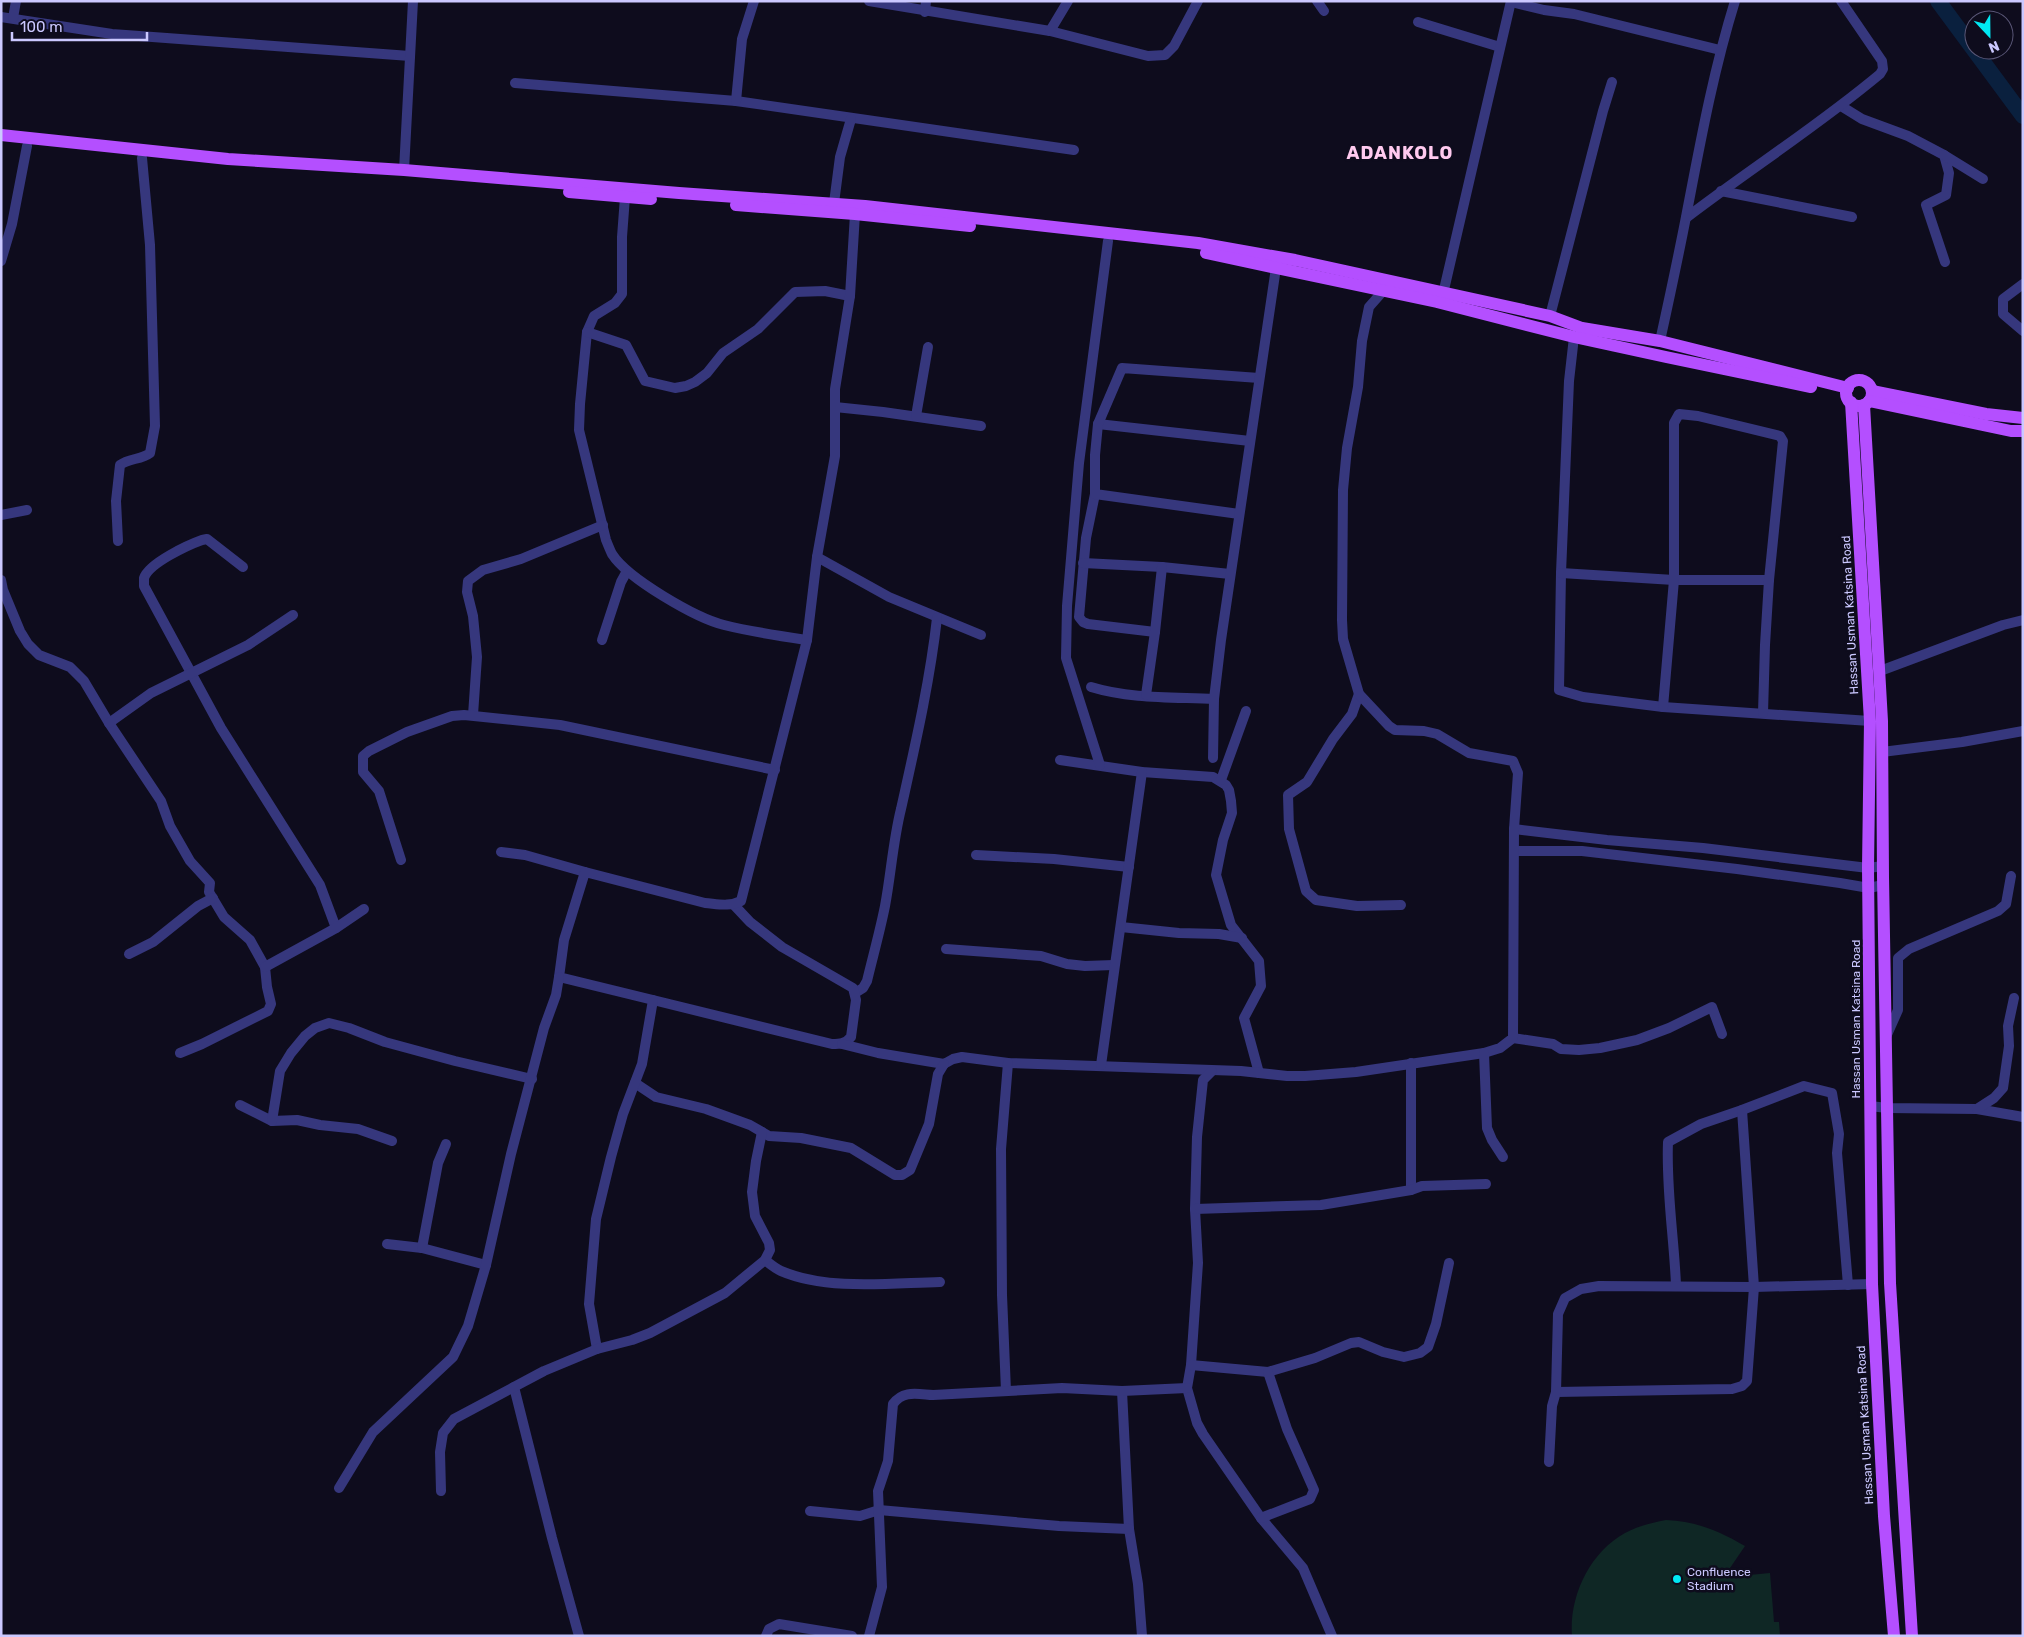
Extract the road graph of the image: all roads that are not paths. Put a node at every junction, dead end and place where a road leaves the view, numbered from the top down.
1 (16, 1) edge
2 (413, 1) edge
3 (754, 1) edge
4 (869, 1) edge
5 (1068, 1) edge
6 (1198, 1) edge
7 (1317, 1) edge
8 (1735, 1) edge
9 (1841, 1) edge
10 (1511, 2) edge
11 (925, 6) edge
12 (1324, 11) dead end
13 (1, 17) edge
14 (12, 18) junction
15 (1418, 22) dead end
16 (1050, 32) junction
17 (1500, 47) junction
18 (1720, 50) junction
19 (410, 56) junction
20 (1612, 82) dead end
21 (515, 83) dead end
22 (736, 101) junction
23 (1841, 106) junction
24 (851, 119) junction
25 (1, 135) edge
26 (1, 143) edge
27 (27, 146) junction
28 (1074, 150) dead end
29 (1944, 154) junction
30 (142, 158) junction
31 (404, 170) junction
32 (1984, 179) dead end
33 (1722, 191) junction
34 (624, 197) junction
35 (834, 204) junction
36 (855, 214) junction
37 (1852, 217) dead end
38 (1686, 218) junction
39 (1108, 241) junction
40 (1, 261) edge
41 (1945, 262) dead end
42 (1277, 263) junction
43 (2023, 284) edge
44 (1384, 290) junction
45 (1443, 294) junction
46 (850, 296) junction
47 (1550, 316) junction
48 (2023, 331) edge
49 (588, 332) junction
50 (1574, 337) junction
51 (1660, 341) junction
52 (928, 346) dead end
53 (1259, 378) junction
54 (1858, 397) junction
55 (835, 407) junction
56 (916, 416) junction
57 (2023, 418) edge
58 (1098, 424) junction
59 (981, 426) dead end
60 (2023, 431) edge
61 (1250, 441) junction
62 (1095, 494) junction
63 (27, 510) dead end
64 (1239, 514) junction
65 (1, 515) edge
66 (603, 524) junction
67 (118, 541) dead end
68 (817, 557) junction
69 (1083, 564) junction
70 (243, 567) dead end
71 (1162, 567) junction
72 (627, 571) junction
73 (1561, 573) junction
74 (1230, 574) junction
75 (1, 580) edge
76 (1674, 580) junction
77 (1769, 580) junction
78 (293, 615) dead end
79 (938, 618) junction
80 (2023, 620) edge
81 (1155, 632) junction
82 (981, 635) dead end
83 (602, 640) dead end
84 (808, 640) junction
85 (1880, 671) junction
86 (190, 672) junction
87 (1091, 688) dead end
88 (1359, 694) junction
89 (1146, 695) junction
90 (1214, 699) junction
91 (1663, 706) junction
92 (1246, 711) dead end
93 (1763, 714) junction
94 (473, 715) junction
95 (1870, 721) junction
96 (109, 723) junction
97 (2023, 731) edge
98 (1882, 752) junction
99 (1213, 758) dead end
100 (1060, 760) dead end
101 (1100, 765) junction
102 (776, 770) junction
103 (1142, 772) junction
104 (1221, 780) junction
105 (1514, 828) junction
106 (1514, 851) junction
107 (501, 852) dead end
108 (976, 856) dead end
109 (401, 860) dead end
110 (1882, 866) junction
111 (1129, 868) junction
112 (1868, 868) junction
113 (584, 872) junction
114 (2011, 876) dead end
115 (1883, 885) junction
116 (1869, 888) junction
117 (212, 898) junction
118 (734, 905) junction
119 (1401, 905) dead end
120 (364, 909) dead end
121 (1121, 927) junction
122 (336, 928) junction
123 (1242, 938) junction
124 (946, 949) dead end
125 (129, 954) dead end
126 (1114, 965) junction
127 (265, 967) junction
128 (560, 977) junction
129 (854, 993) junction
130 (2014, 998) dead end
131 (653, 1000) junction
132 (1722, 1034) dead end
133 (1513, 1038) junction
134 (1886, 1038) junction
135 (842, 1044) junction
136 (180, 1053) dead end
137 (1484, 1053) junction
138 (1008, 1062) junction
139 (944, 1064) junction
140 (1411, 1064) junction
141 (1101, 1065) junction
142 (1212, 1070) junction
143 (1259, 1073) junction
144 (532, 1079) junction
145 (635, 1083) junction
146 (240, 1105) dead end
147 (1870, 1106) junction
148 (1887, 1108) junction
149 (1977, 1109) junction
150 (1742, 1110) junction
151 (2023, 1117) edge
152 (272, 1121) junction
153 (762, 1132) junction
154 (392, 1141) dead end
155 (446, 1144) dead end
156 (1503, 1157) dead end
157 (1486, 1184) dead end
158 (1411, 1190) junction
159 (1195, 1208) junction
160 (387, 1244) dead end
161 (422, 1248) junction
162 (765, 1260) junction
163 (1449, 1263) dead end
164 (486, 1265) junction
165 (940, 1282) dead end
166 (1872, 1284) junction
167 (1676, 1285) junction
168 (1848, 1285) junction
169 (1754, 1287) junction
170 (597, 1349) junction
171 (1191, 1365) junction
172 (1268, 1372) junction
173 (514, 1387) junction
174 (1187, 1388) junction
175 (1006, 1391) junction
176 (1122, 1391) junction
177 (1556, 1392) junction
178 (1549, 1462) dead end
179 (339, 1488) dead end
180 (441, 1491) dead end
181 (879, 1510) junction
182 (810, 1511) dead end
183 (1261, 1518) junction
184 (1129, 1529) junction
185 (579, 1636) edge
186 (766, 1636) edge
187 (852, 1636) edge
188 (869, 1636) edge
189 (1142, 1636) edge
190 (1332, 1636) edge
191 (1894, 1636) edge
192 (1912, 1636) edge

1 - 14 street
2 - 19 street
3 - 22 street
4 - 11 street
5 - 16 street
6 - 16 street
7 - 12 street
8 - 18 street
9 - 23 street
10 - 17 street
10 - 18 street
11 - 16 street
13 - 14 street
14 - 19 street
15 - 17 street
17 - 45 street
18 - 38 street
19 - 31 street
20 - 47 street
21 - 22 street
22 - 24 street
23 - 29 street
23 - 33 street
24 - 28 street
24 - 35 street
25 - 31 main road
26 - 27 main road
27 - 30 main road
27 - 40 street
29 - 32 street
29 - 41 street
30 - 34 main road
30 - 67 street
31 - 35 main road
33 - 37 street
33 - 38 street
34 - 36 main road
34 - 49 street
35 - 42 main road
36 - 39 main road
36 - 46 street
38 - 51 street
39 - 42 main road
39 - 101 street
42 - 44 main road
42 - 45 main road
42 - 53 street
43 - 48 street
44 - 50 main road
44 - 88 street
45 - 47 main road
46 - 49 street
46 - 55 street
47 - 51 main road
49 - 66 street
50 - 54 main road
50 - 73 street
51 - 54 main road
52 - 56 street
53 - 58 street
53 - 61 street
54 - 57 main road
54 - 60 main road
54 - 85 main road, Hassan Usman Katsina Road
54 - 95 main road, Hassan Usman Katsina Road
55 - 56 street
55 - 68 street
56 - 59 street
58 - 61 street
58 - 62 street
61 - 64 street
62 - 64 street
62 - 69 street
63 - 65 street
64 - 74 street
66 - 72 street
66 - 94 street
68 - 79 street
68 - 84 street
69 - 71 street
69 - 81 street
70 - 86 street
71 - 74 street
71 - 81 street
72 - 83 street
72 - 84 street
73 - 76 street
73 - 91 street
74 - 90 street
75 - 96 street
76 - 77 street
76 - 77 street
76 - 91 street
77 - 93 street
78 - 86 street
79 - 82 street
79 - 129 street
80 - 85 street
81 - 89 street
84 - 102 street
85 - 98 main road, Hassan Usman Katsina Road
86 - 96 street
86 - 122 street
87 - 89 street
88 - 105 street
88 - 119 street
89 - 90 street
90 - 99 street
91 - 93 street
92 - 104 street
93 - 95 street
94 - 102 street
94 - 109 street
95 - 112 main road, Hassan Usman Katsina Road
96 - 117 street
97 - 98 street
98 - 110 main road, Hassan Usman Katsina Road
100 - 101 street
101 - 103 street
102 - 118 street
103 - 104 street
103 - 111 street
104 - 123 street
105 - 106 street
105 - 112 street
106 - 116 street
106 - 133 street
107 - 113 street
108 - 111 street
110 - 112 street
110 - 115 main road, Hassan Usman Katsina Road
111 - 121 street
112 - 116 main road, Hassan Usman Katsina Road
113 - 118 street
113 - 128 street
114 - 134 street
115 - 116 street
115 - 134 main road, Hassan Usman Katsina Road
116 - 147 main road, Hassan Usman Katsina Road
117 - 125 street
117 - 127 street
118 - 129 street
120 - 122 street
121 - 123 street
121 - 126 street
122 - 127 street
123 - 143 street
124 - 126 street
126 - 141 street
127 - 136 street
128 - 131 street
128 - 144 street
129 - 135 street
130 - 149 street
131 - 135 street
131 - 145 street
132 - 133 street
133 - 137 street
134 - 148 main road, Hassan Usman Katsina Road
135 - 139 street
137 - 140 street
137 - 156 street
138 - 139 street
138 - 141 street
138 - 175 street
139 - 153 street
140 - 143 street
140 - 158 street
141 - 142 street
142 - 143 street
142 - 159 street
144 - 152 street
144 - 164 street
145 - 153 street
145 - 170 street
146 - 152 street
147 - 148 street
147 - 166 main road, Hassan Usman Katsina Road
148 - 149 street
148 - 192 main road, Hassan Usman Katsina Road
149 - 151 street
150 - 167 street
150 - 168 street
150 - 169 street
152 - 154 street
153 - 162 street
155 - 161 street
157 - 158 street
158 - 159 street
159 - 171 street
160 - 161 street
161 - 164 street
162 - 165 street
162 - 170 street
163 - 172 street
164 - 179 street
166 - 168 street
166 - 191 main road, Hassan Usman Katsina Road
167 - 169 street
167 - 177 street
168 - 169 street
169 - 177 street
170 - 173 street
171 - 172 street
171 - 174 street
172 - 183 street
173 - 180 street
173 - 185 street
174 - 176 street
174 - 183 street
175 - 176 street
175 - 181 street
176 - 184 street
177 - 178 street
181 - 182 street
181 - 184 street
181 - 188 street
183 - 190 street
184 - 189 street
186 - 187 street

